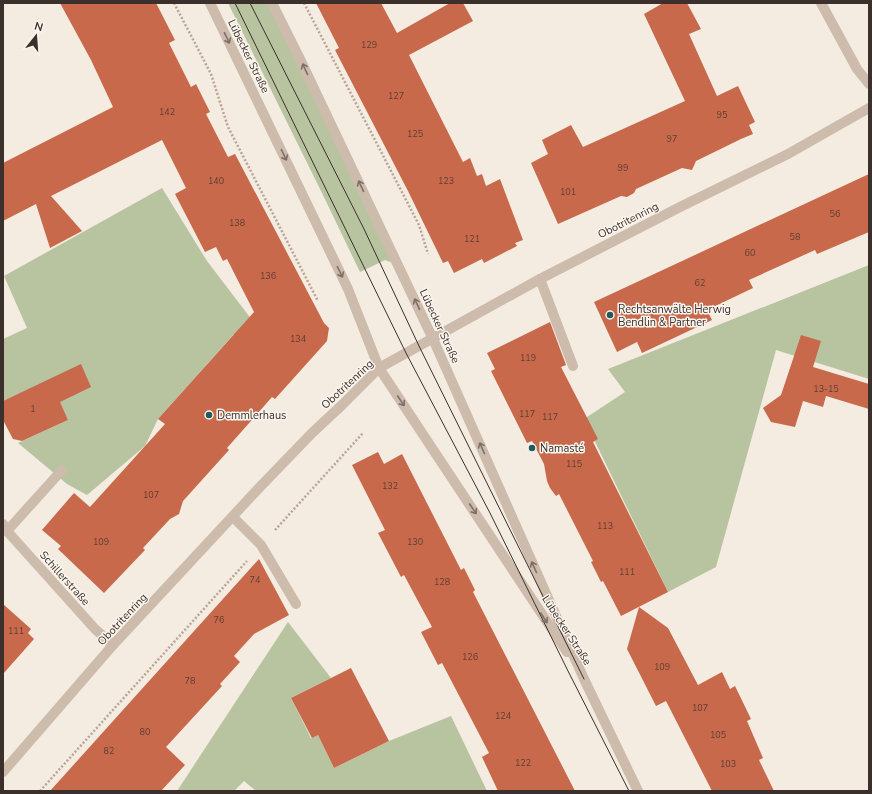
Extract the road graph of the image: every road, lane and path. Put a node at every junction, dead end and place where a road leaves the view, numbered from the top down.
1 (174, 3) edge
2 (210, 3) edge
3 (272, 3) edge
4 (304, 3) edge
5 (821, 3) edge
6 (869, 84) edge
7 (869, 108) edge
8 (428, 254) dead end
9 (540, 279) junction
10 (318, 301) dead end
11 (433, 339) junction
12 (573, 366) dead end
13 (379, 368) junction
14 (363, 433) dead end
15 (62, 470) dead end
16 (233, 517) junction
17 (5, 528) edge
18 (261, 545) junction
19 (296, 604) dead end
20 (113, 645) junction
21 (584, 679) junction
22 (3, 772) edge
23 (40, 791) edge
24 (638, 791) edge

1 - 10 path
2 -> 13 street, Lübecker Straße
11 -> 3 street, Lübecker Straße
4 - 8 path
5 - 6 street
7 - 9 street, Obotritenring
9 - 11 street, Obotritenring
9 - 12 street
11 - 13 street, Obotritenring
21 -> 11 street, Lübecker Straße
13 - 16 street, Obotritenring
13 -> 21 street, Lübecker Straße
14 - 18 path
15 - 17 street
16 - 18 street
16 - 20 street, Obotritenring
17 - 20 street, Schillerstraße
18 - 19 street
18 - 23 path
20 - 22 street, Obotritenring
21 - 24 street

